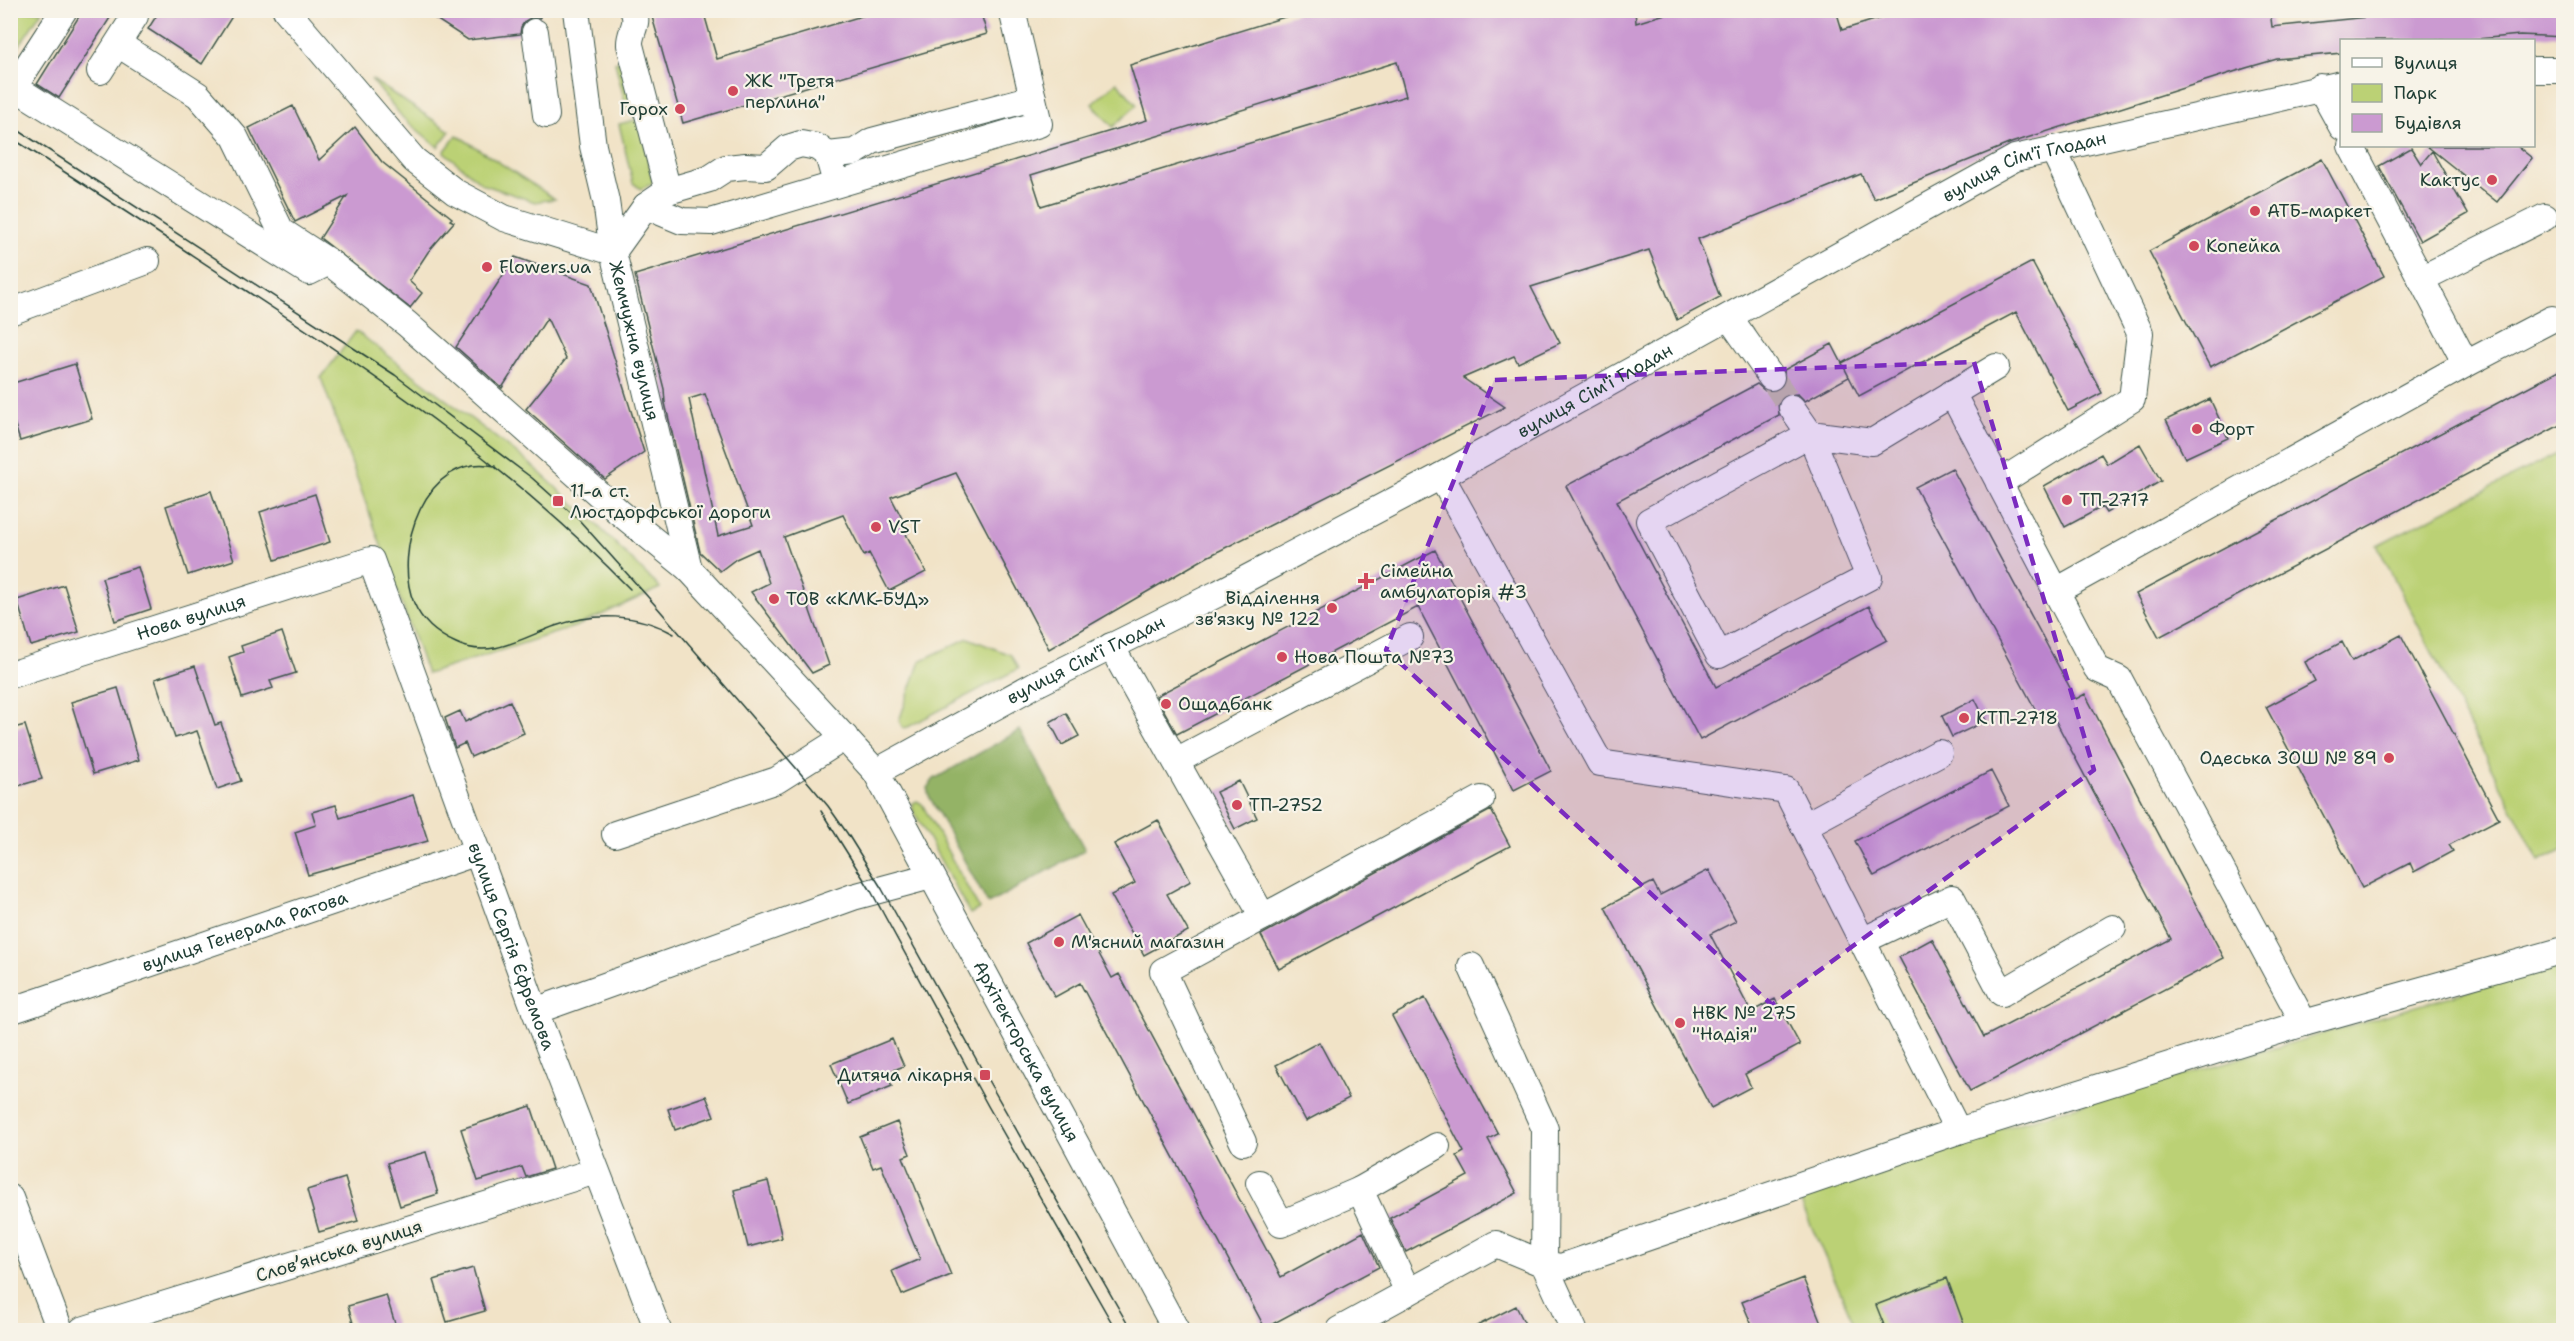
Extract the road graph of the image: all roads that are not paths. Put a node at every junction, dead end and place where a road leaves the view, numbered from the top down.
1 (64, 10) edge
2 (71, 10) edge
3 (286, 10) edge
4 (576, 10) edge
5 (633, 10) edge
6 (1012, 10) edge
7 (135, 16) dead end
8 (535, 32) dead end
9 (118, 44) junction
10 (2535, 70) edge
11 (2564, 70) edge
12 (100, 71) dead end
13 (2331, 85) edge
14 (15, 90) edge
15 (1033, 98) junction
16 (546, 115) dead end
17 (2340, 119) edge
18 (2352, 147) edge
19 (2053, 149) junction
20 (828, 155) junction
21 (836, 183) junction
22 (668, 191) junction
23 (646, 206) junction
24 (2546, 217) dead end
25 (613, 252) junction
26 (147, 261) dead end
27 (328, 262) junction
28 (2421, 279) junction
29 (10, 312) edge
30 (1730, 316) junction
31 (2552, 319) dead end
32 (2466, 364) junction
33 (1996, 367) dead end
34 (1771, 377) tunnel mouth
35 (1952, 393) junction
36 (1792, 408) tunnel mouth
37 (1810, 434) junction
38 (1441, 477) junction
39 (2000, 483) junction
40 (371, 560) joint
41 (689, 569) junction
42 (2056, 591) junction
43 (1410, 638) dead end
44 (1111, 646) junction
45 (10, 675) edge
46 (845, 736) junction
47 (1940, 753) dead end
48 (1176, 761) junction
49 (876, 772) junction
50 (1481, 799) dead end
51 (1804, 826) junction
52 (615, 834) dead end
53 (478, 852) junction
54 (932, 876) junction
55 (1263, 917) junction
56 (2113, 928) dead end
57 (1862, 940) junction
58 (2564, 950) edge
59 (1471, 966) dead end
60 (10, 1011) edge
61 (535, 1011) junction
62 (2304, 1023) junction
63 (1958, 1131) junction
64 (1243, 1142) dead end
65 (1437, 1146) dead end
66 (596, 1171) junction
67 (1259, 1182) dead end
68 (1360, 1190) junction
69 (10, 1198) edge
70 (1544, 1264) junction
71 (1408, 1292) junction
72 (60, 1330) edge
73 (82, 1330) edge
74 (658, 1330) edge
75 (1176, 1330) edge
76 (1339, 1330) edge
77 (1574, 1330) edge

1 - 14 street
2 - 14 street
3 - 25 street, Жемчужна вулиця
4 - 25 street
5 - 22 street
6 - 15 street
7 - 9 street
8 - 16 street
9 - 12 street
9 - 27 street
10 - 11 street
13 - 17 street
13 - 19 street, вулиця Сім'ї Глодан
14 - 27 street
15 - 20 street
15 - 21 street
18 - 28 street
19 - 30 street, вулиця Сім'ї Глодан
19 - 39 street
20 - 21 street
20 - 22 street
21 - 23 street
22 - 23 street
23 - 25 street
24 - 28 street
25 - 41 street, Жемчужна вулиця
26 - 29 street
27 - 41 street
28 - 32 street
30 - 34 street
30 - 38 street, вулиця Сім'ї Глодан
31 - 32 street
32 - 42 street
33 - 35 street
35 - 37 street
35 - 39 street
36 - 37 street
37 - 37 street
38 - 44 street, вулиця Сім'ї Глодан
38 - 51 street
39 - 42 street
40 - 45 street, Нова вулиця
40 - 53 street, вулиця Сергія Єфремова
41 - 46 street, Жемчужна вулиця
42 - 62 street
43 - 48 street
44 - 48 street
44 - 49 street, вулиця Сім'ї Глодан
46 - 49 street, Жемчужна вулиця
46 - 52 street
47 - 51 street
48 - 55 street
49 - 54 street, Архітекторська вулиця
50 - 55 street
51 - 57 street
53 - 60 street, вулиця Генерала Ратова
53 - 61 street, вулиця Сергія Єфремова
54 - 61 street
54 - 75 street, Архітекторська вулиця
55 - 64 street
56 - 57 street
57 - 63 street
58 - 62 street
59 - 70 street
61 - 66 street, вулиця Сергія Єфремова
62 - 63 street
63 - 70 street
65 - 68 street
66 - 73 street, Словʼянська вулиця
66 - 74 street, вулиця Сергія Єфремова
67 - 68 street
68 - 71 street
69 - 72 street
70 - 71 street
70 - 77 street
71 - 76 street

